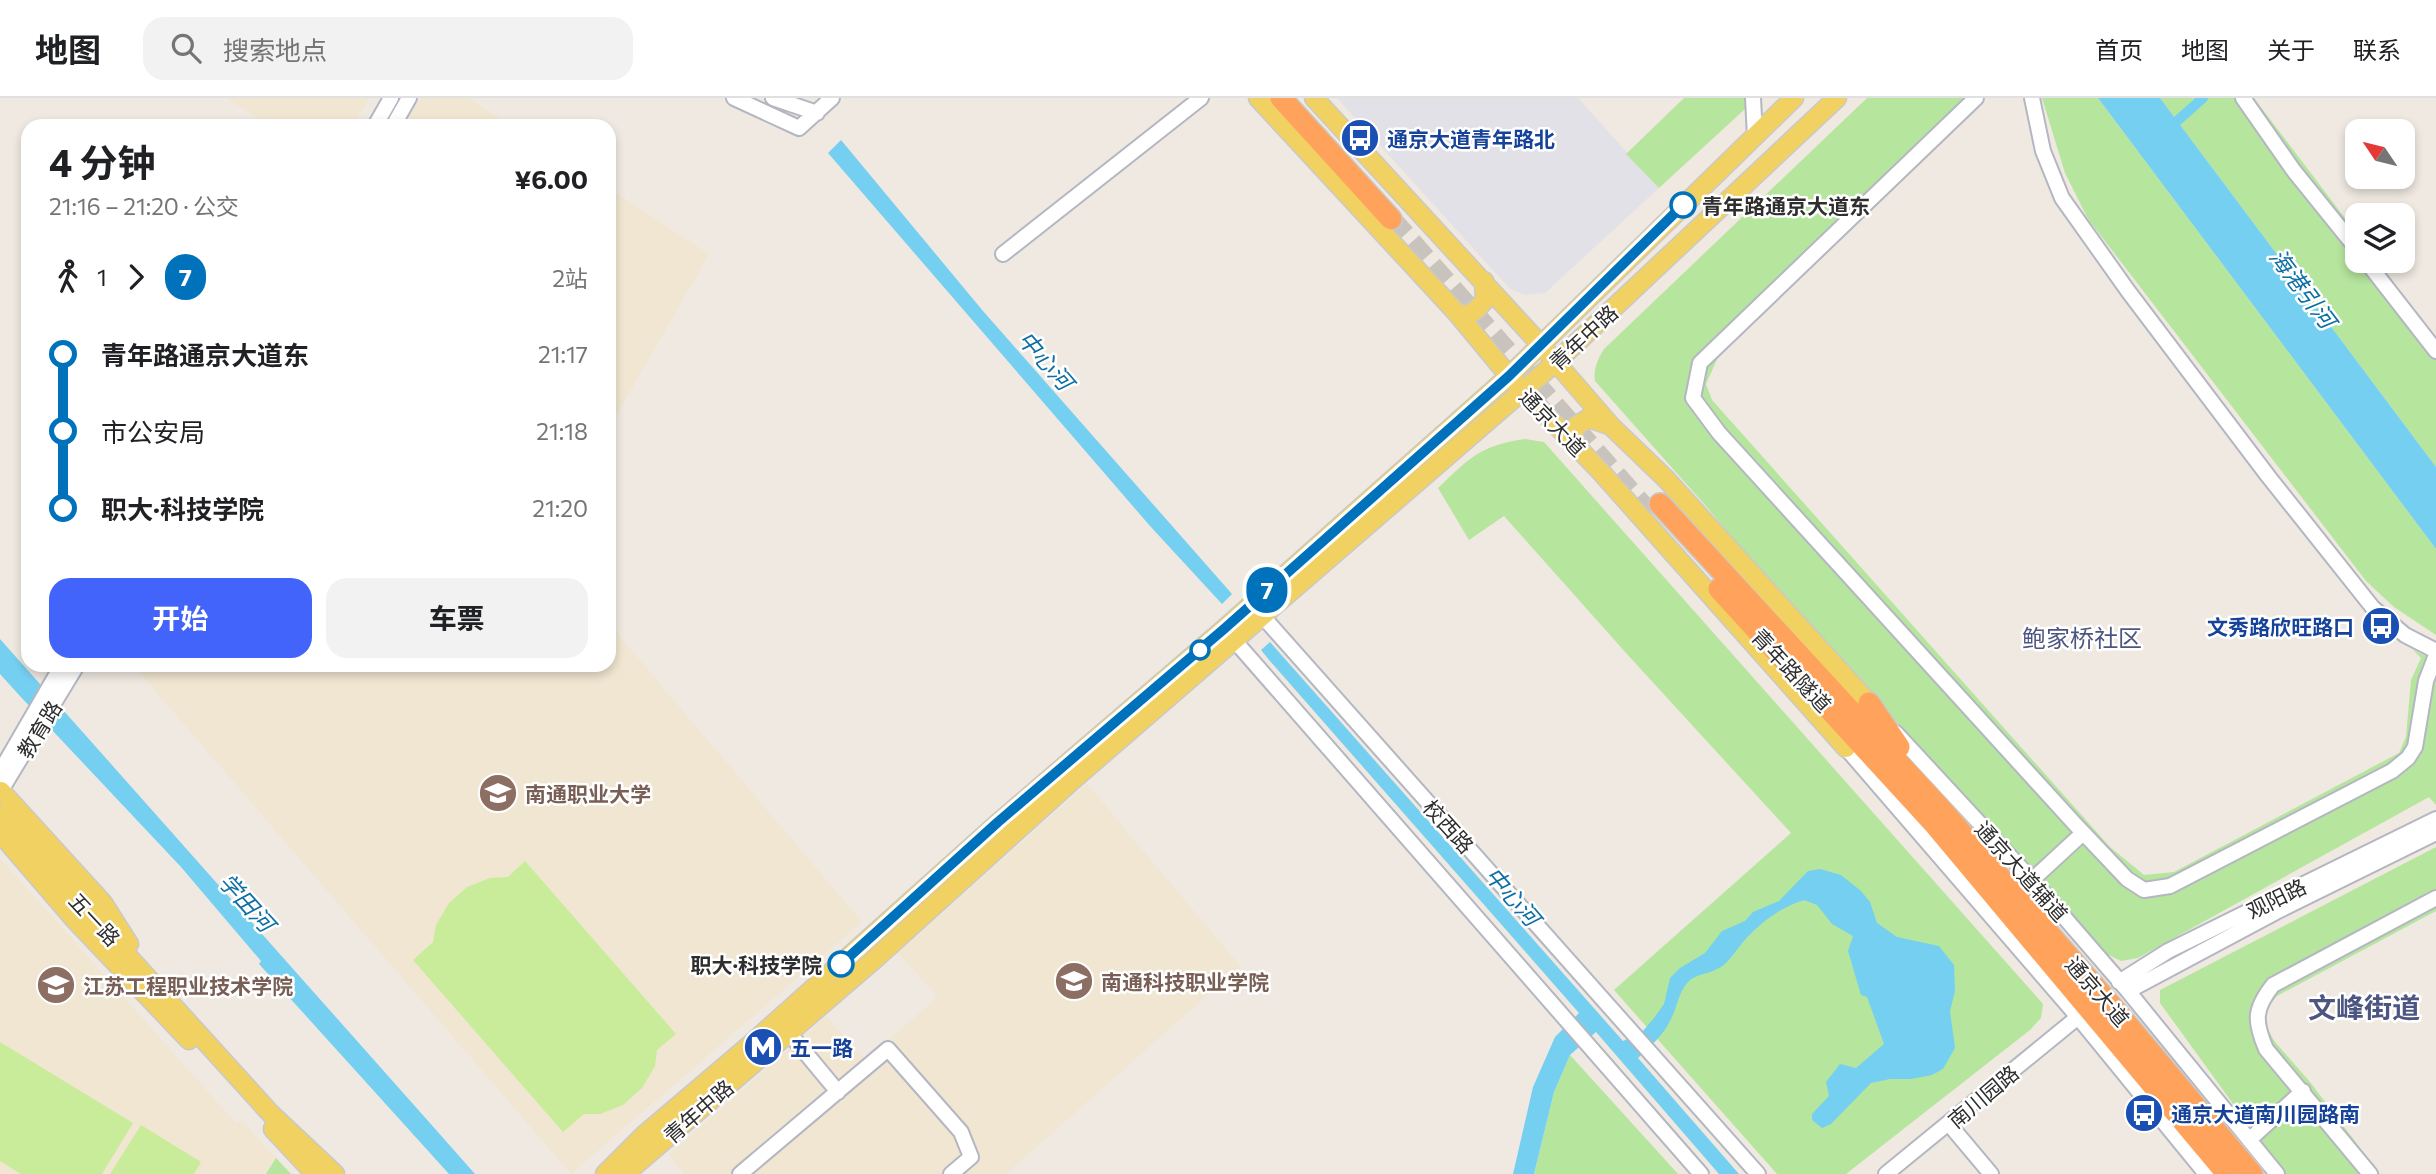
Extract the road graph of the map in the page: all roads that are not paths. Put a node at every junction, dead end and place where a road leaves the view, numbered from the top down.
1 (391, 98) edge
2 (409, 98) edge
3 (734, 98) edge
4 (773, 98) edge
5 (832, 98) edge
6 (1201, 98) edge
7 (1258, 98) edge
8 (1281, 98) edge
9 (1301, 98) edge
10 (1314, 98) edge
11 (1753, 98) edge
12 (1794, 98) edge
13 (1837, 98) edge
14 (1976, 98) edge
15 (2032, 98) edge
16 (2243, 98) edge
17 (817, 113) junction
18 (379, 119) edge
19 (397, 119) edge
20 (1755, 136) junction
21 (2345, 234) edge
22 (1003, 254) dead end
23 (2376, 273) edge
24 (1484, 281) junction
25 (1456, 312) junction
26 (1541, 345) junction
27 (2436, 351) edge
28 (1556, 362) junction
29 (1509, 376) junction
30 (1524, 391) junction
31 (1611, 426) junction
32 (1577, 446) junction
33 (1655, 509) tunnel mouth
34 (1257, 610) junction
35 (1229, 635) junction
36 (2436, 653) edge
37 (60, 672) edge
38 (71, 672) edge
39 (55, 691) junction
40 (1869, 703) junction
41 (36, 722) junction
42 (1846, 748) junction
43 (0, 772) edge
44 (0, 792) edge
45 (0, 815) edge
46 (1939, 818) junction
47 (2436, 819) edge
48 (2083, 833) junction
49 (2436, 833) edge
50 (0, 834) edge
51 (2032, 880) junction
52 (2436, 898) edge
53 (151, 979) junction
54 (2123, 986) junction
55 (2078, 1017) junction
56 (789, 1033) junction
57 (2303, 1091) junction
58 (838, 1092) junction
59 (271, 1114) junction
60 (1949, 1124) junction
61 (2249, 1140) junction
62 (315, 1174) edge
63 (335, 1174) edge
64 (351, 1174) edge
65 (605, 1174) edge
66 (625, 1174) edge
67 (740, 1174) edge
68 (951, 1174) edge
69 (1700, 1174) edge
70 (1758, 1174) edge
71 (1886, 1174) edge
72 (1991, 1174) edge
73 (2206, 1174) edge
74 (2227, 1174) edge
75 (2252, 1174) edge
76 (2277, 1174) edge
77 (2370, 1174) edge

1 - 18 street
2 - 19 street
3 - 17 street
4 - 17 street
5 - 17 street
6 - 22 street
7 - 25 main road, 通京大道
8 - 9 highway
10 - 24 main road, 通京大道
11 - 20 street
12 - 20 main road, 青年中路
13 - 28 main road, 青年中路
14 - 48 street
15 - 36 street
16 - 21 street
20 - 26 main road, 青年中路
23 - 27 street
24 - 25 main road
24 - 26 main road, 通京大道
25 - 29 main road, 通京大道
26 - 28 main road, 通京大道
26 - 29 main road, 青年中路
28 - 30 main road, 青年中路
28 - 31 main road, 通京大道
29 - 30 main road, 通京大道
29 - 34 main road, 青年中路
30 - 32 main road, 通京大道
30 - 34 main road, 青年中路
31 - 32 main road
31 - 40 main road, 通京大道
32 - 42 main road, 通京大道
33 - 46 highway, 青年路隧道
34 - 35 main road, 青年中路
34 - 70 street, 校西路
35 - 56 main road, 青年中路
35 - 65 main road, 青年中路
35 - 69 street, 校西路
36 - 48 street
37 - 39 street, 教育路
38 - 39 street, 教育路
39 - 41 street, 教育路
40 - 46 highway
40 - 51 street, 通京大道辅道
41 - 43 street, 教育路
41 - 44 street, 教育路
42 - 46 highway
42 - 55 street
44 - 53 main road
45 - 53 main road, 五一路
46 - 74 highway, 通京大道
46 - 75 highway, 通京大道
47 - 54 street, 观阳路
48 - 51 street
49 - 54 street, 观阳路
50 - 62 main road, 五一路
51 - 54 street, 通京大道辅道
52 - 57 street
53 - 59 main road, 五一路
54 - 61 street, 通京大道辅道
55 - 60 street, 南川园路
55 - 73 street
56 - 58 street
56 - 66 main road, 青年中路
57 - 61 street
57 - 77 street
58 - 67 street
58 - 68 street
59 - 63 main road, 五一路
59 - 64 main road
60 - 71 street, 南川园路
60 - 72 street
61 - 76 street, 通京大道辅道

